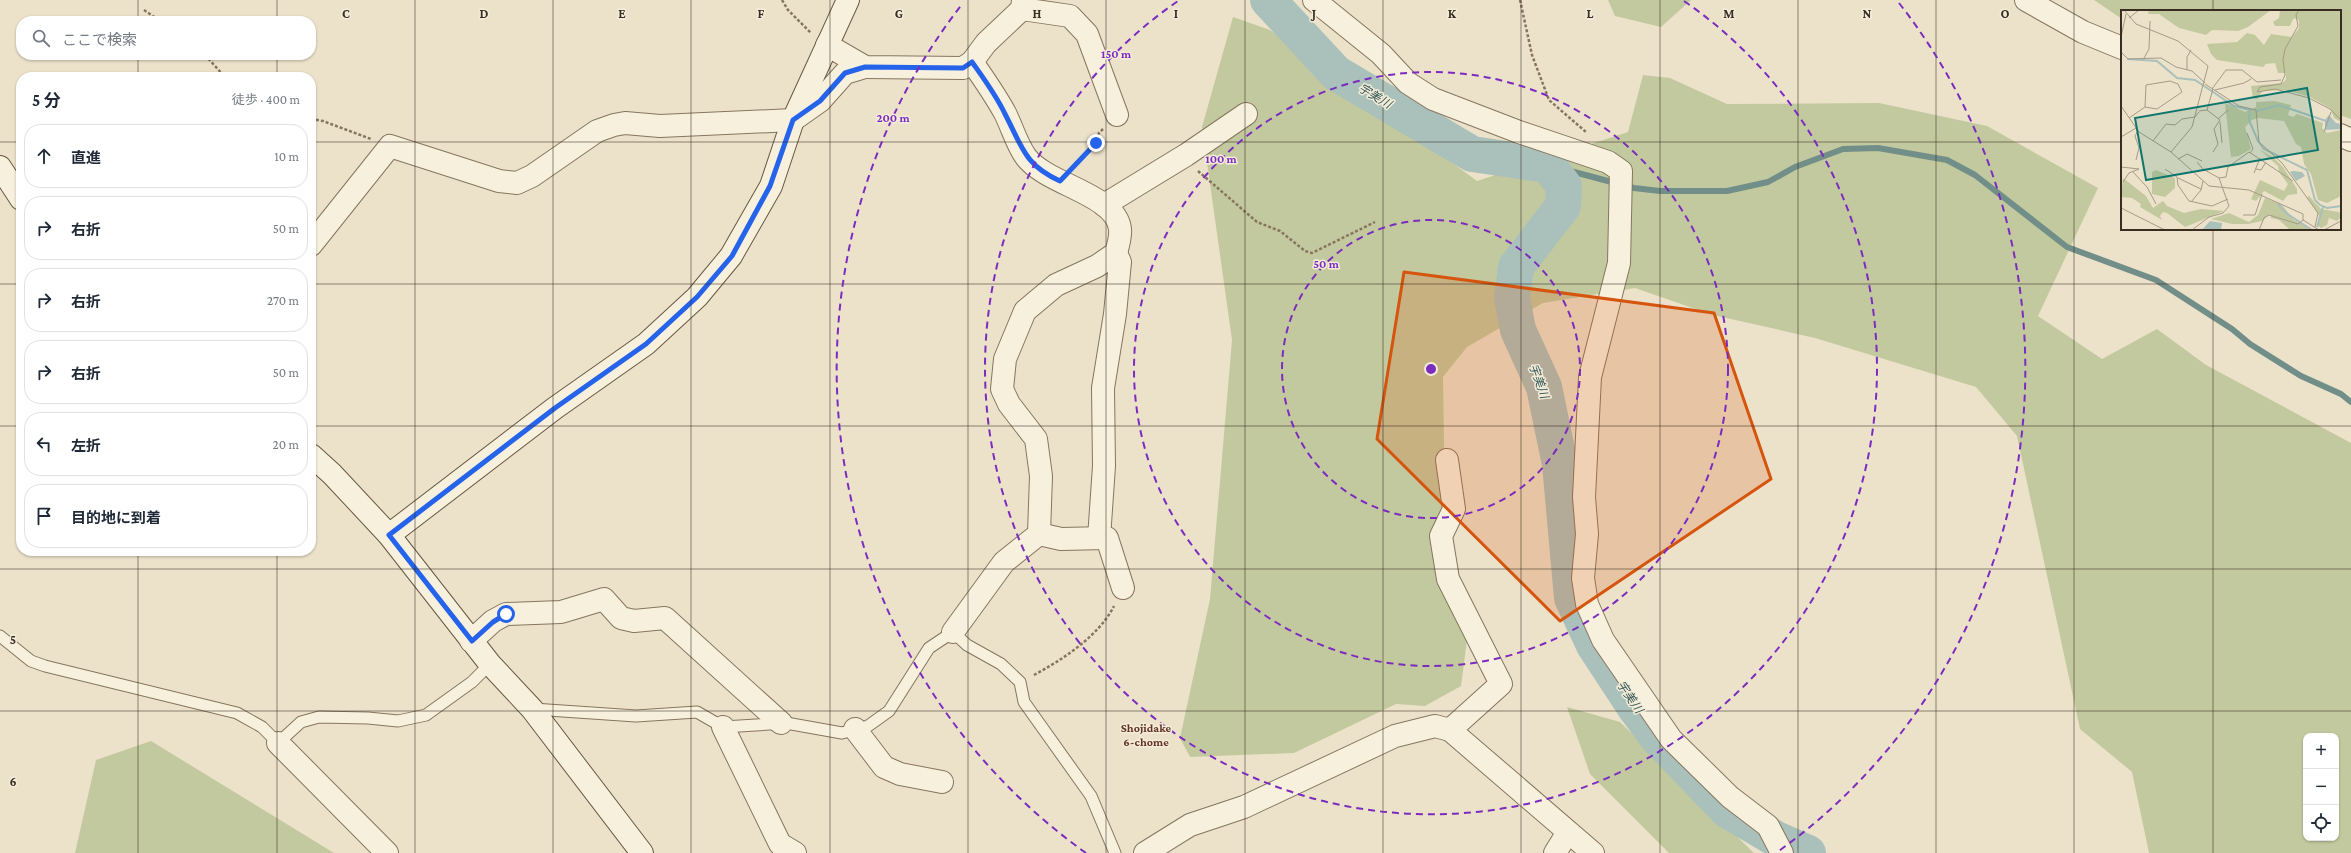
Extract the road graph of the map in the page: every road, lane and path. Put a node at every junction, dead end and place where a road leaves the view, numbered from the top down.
1 (782, 0) edge
2 (848, 0) edge
3 (1314, 0) edge
4 (1520, 0) edge
5 (2026, 0) edge
6 (1023, 4) edge
7 (144, 10) dead end
8 (153, 16) edge
9 (827, 45) junction
10 (2121, 48) edge
11 (210, 60) edge
12 (972, 62) junction
13 (865, 67) junction
14 (220, 72) edge
15 (1246, 114) dead end
16 (1118, 115) joint
17 (316, 120) edge
18 (793, 120) junction
19 (1587, 133) dead end
20 (2341, 136) edge
21 (2351, 140) edge
22 (390, 146) junction
23 (1182, 158) junction
24 (2, 175) edge
25 (1060, 181) junction
26 (16, 193) edge
27 (1104, 205) junction
28 (1374, 222) dead end
29 (316, 238) edge
30 (1116, 253) junction
31 (316, 460) edge
32 (1448, 460) dead end
33 (1039, 534) junction
34 (389, 535) junction
35 (1100, 538) junction
36 (1123, 588) joint
37 (953, 632) junction
38 (0, 636) edge
39 (472, 641) junction
40 (490, 664) junction
41 (1020, 682) junction
42 (532, 709) junction
43 (781, 723) junction
44 (723, 727) junction
45 (855, 729) junction
46 (1450, 730) junction
47 (278, 743) junction
48 (942, 782) dead end
49 (1568, 832) junction
50 (781, 850) edge
51 (387, 853) edge
52 (642, 853) edge
53 (1115, 853) edge
54 (1145, 853) edge
55 (1555, 853) edge
56 (1593, 853) edge
57 (1782, 853) edge

1 - 9 path
2 - 9 street
3 - 57 street
4 - 19 path
5 - 10 street
6 - 12 street
6 - 16 street
7 - 8 path
9 - 13 street
9 - 18 street
11 - 14 path
12 - 13 street
12 - 25 street
13 - 18 street
15 - 23 street
16 - 25 path
17 - 22 path
18 - 22 street
18 - 34 street
20 - 21 street
22 - 29 street
23 - 27 street
23 - 28 path
24 - 26 street
25 - 27 street
27 - 30 street
30 - 33 street
30 - 35 street
31 - 34 street
32 - 46 street
33 - 35 street
33 - 37 street
34 - 39 street
35 - 36 street
36 - 41 path
37 - 41 lane
37 - 45 lane
38 - 47 lane
39 - 40 street
39 - 43 street
40 - 42 street
40 - 47 lane
41 - 53 lane
42 - 44 lane
42 - 52 street
43 - 44 lane
43 - 45 lane
44 - 50 street
45 - 48 street
46 - 49 street
46 - 54 street
47 - 51 street
49 - 55 street
49 - 56 street

